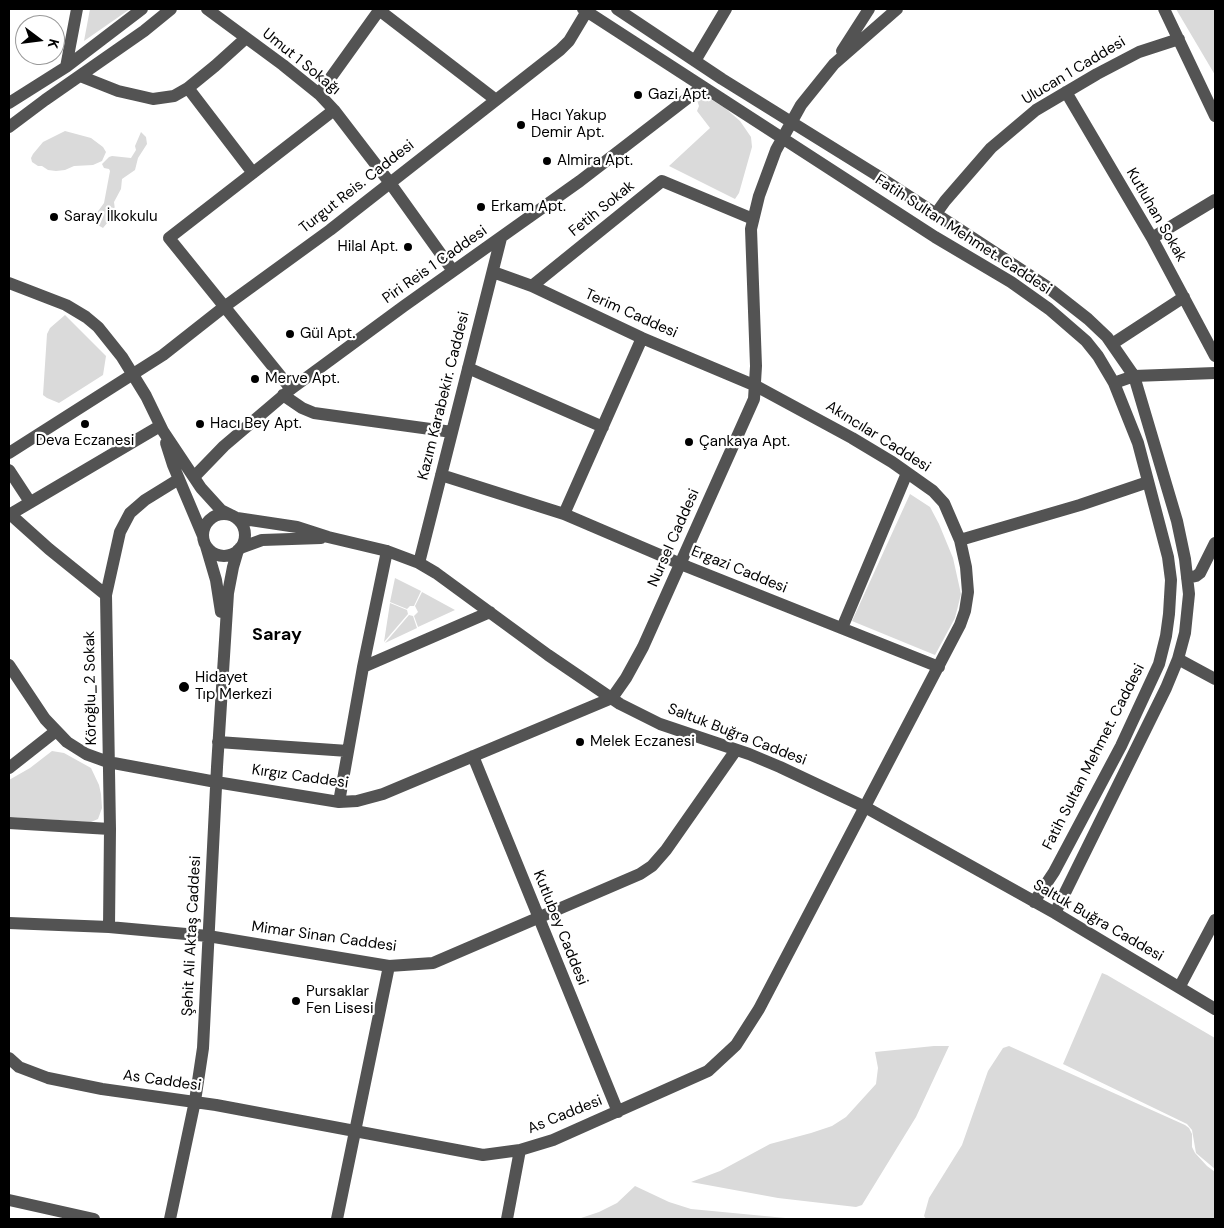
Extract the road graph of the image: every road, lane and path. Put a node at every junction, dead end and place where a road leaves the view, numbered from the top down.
1 (77, 9) edge
2 (142, 9) edge
3 (171, 9) edge
4 (207, 9) edge
5 (380, 9) edge
6 (617, 9) edge
7 (726, 9) edge
8 (869, 9) edge
9 (897, 9) edge
10 (1164, 9) edge
11 (585, 10) edge
12 (246, 38) junction
13 (1179, 40) junction
14 (695, 61) junction
15 (834, 64) junction
16 (66, 67) junction
17 (80, 76) junction
18 (702, 87) junction
19 (188, 88) junction
20 (1066, 92) junction
21 (318, 94) junction
22 (496, 100) junction
23 (9, 103) edge
24 (334, 110) junction
25 (1215, 116) edge
26 (9, 127) edge
27 (787, 130) junction
28 (253, 173) junction
29 (390, 183) junction
30 (1215, 200) edge
31 (936, 215) junction
32 (753, 219) junction
33 (502, 238) junction
34 (1152, 238) junction
35 (453, 271) junction
36 (493, 272) junction
37 (9, 283) edge
38 (532, 286) junction
39 (1184, 297) junction
40 (224, 307) junction
41 (642, 338) junction
42 (1112, 344) junction
43 (1215, 356) edge
44 (468, 368) junction
45 (1215, 373) edge
46 (134, 374) junction
47 (1134, 376) junction
48 (1114, 383) junction
49 (756, 386) junction
50 (287, 392) junction
51 (603, 427) junction
52 (162, 428) junction
53 (452, 432) junction
54 (9, 453) edge
55 (9, 470) edge
56 (907, 472) junction
57 (441, 475) junction
58 (194, 477) junction
59 (179, 479) junction
60 (1148, 482) junction
61 (30, 502) junction
62 (9, 514) edge
63 (564, 514) junction
64 (234, 516) junction
65 (328, 537) junction
66 (960, 540) junction
67 (205, 541) junction
68 (1215, 543) edge
69 (239, 549) junction
70 (387, 552) junction
71 (418, 563) junction
72 (680, 564) junction
73 (1187, 578) junction
74 (106, 595) junction
75 (490, 612) junction
76 (842, 628) junction
77 (224, 652) junction
78 (1178, 659) junction
79 (9, 665) edge
80 (363, 667) junction
81 (939, 667) junction
82 (1215, 678) edge
83 (612, 698) junction
84 (56, 731) junction
85 (218, 742) junction
86 (736, 750) junction
87 (348, 751) junction
88 (473, 756) junction
89 (108, 762) junction
90 (9, 768) edge
91 (216, 782) junction
92 (339, 802) junction
93 (865, 807) junction
94 (9, 824) edge
95 (110, 829) junction
96 (1034, 902) junction
97 (1054, 912) junction
98 (538, 917) junction
99 (1215, 920) edge
100 (9, 923) edge
101 (109, 927) junction
102 (208, 936) junction
103 (389, 966) junction
104 (1180, 986) junction
105 (1215, 1009) edge
106 (9, 1058) edge
107 (195, 1102) junction
108 (618, 1112) junction
109 (355, 1131) junction
110 (520, 1150) junction
111 (9, 1200) edge
112 (73, 1217) edge
113 (94, 1219) edge
114 (170, 1219) edge
115 (337, 1219) edge
116 (507, 1219) edge

1 - 16 street
2 - 16 street
3 - 17 street
4 - 12 street, Umut 1 Sokağı
5 - 21 street
5 - 22 street
6 - 14 street, Fatih Sultan Mehmet. Caddesi
7 - 14 street
8 - 15 street
9 - 15 street
10 - 13 street
11 - 18 street, Fatih Sultan Mehmet. Caddesi
11 - 22 street, Turgut Reis. Caddesi
12 - 19 street
12 - 21 street, Umut 1 Sokağı
13 - 20 street, Ulucan 1 Caddesi
13 - 25 street
14 - 27 street, Fatih Sultan Mehmet. Caddesi
15 - 27 street
16 - 23 street
17 - 19 street
17 - 26 street
18 - 27 street, Fatih Sultan Mehmet. Caddesi
18 - 33 street, Piri Reis 1 Caddesi
19 - 28 street
20 - 31 street, Ulucan 1 Caddesi
20 - 34 street, Kutluhan Sokak
21 - 24 street, Umut 1 Sokağı
22 - 29 street, Turgut Reis. Caddesi
24 - 28 street
24 - 29 street, Umut 1 Sokağı
27 - 31 street, Fatih Sultan Mehmet. Caddesi
27 - 32 street
27 - 48 street, Fatih Sultan Mehmet. Caddesi
28 - 40 street
29 - 35 street, Umut 1 Sokağı
29 - 40 street, Turgut Reis. Caddesi
30 - 34 street
31 - 42 street, Fatih Sultan Mehmet. Caddesi
32 - 38 street, Fetih Sokak
32 - 49 street
33 - 35 street, Piri Reis 1 Caddesi
33 - 36 street, Kazım Karabekir. Caddesi
34 - 39 street, Kutluhan Sokak
35 - 50 street, Piri Reis 1 Caddesi
36 - 38 street, Terim Caddesi
36 - 44 street, Kazım Karabekir. Caddesi
37 - 46 street, Şehit Ali Aktaş Caddesi
38 - 41 street, Terim Caddesi
39 - 42 street
39 - 43 street, Kutluhan Sokak
40 - 46 street, Turgut Reis. Caddesi
40 - 50 street
41 - 49 street, Terim Caddesi
41 - 51 street
42 - 47 street, Fatih Sultan Mehmet. Caddesi
44 - 51 street
44 - 53 street, Kazım Karabekir. Caddesi
45 - 47 street
46 - 52 street, Şehit Ali Aktaş Caddesi
46 - 54 street, Turgut Reis. Caddesi
47 - 48 street
47 - 73 street, Fatih Sultan Mehmet. Caddesi
48 - 60 street, Fatih Sultan Mehmet. Caddesi
49 - 56 street, Akıncılar Caddesi
49 - 72 street, Nursel Caddesi
50 - 53 street
50 - 58 street, Piri Reis 1 Caddesi
51 - 63 street
52 - 58 street, Şehit Ali Aktaş Caddesi
52 - 59 street, Şehit Ali Aktaş Caddesi
52 - 61 street
53 - 57 street, Kazım Karabekir. Caddesi
55 - 61 street
56 - 66 street, Akıncılar Caddesi
56 - 76 street
57 - 63 street, Ergazi Caddesi
57 - 71 street, Kazım Karabekir. Caddesi
58 - 64 street, Şehit Ali Aktaş Caddesi
59 - 67 street, Şehit Ali Aktaş Caddesi
59 - 74 street, Köroğlu_2 Sokak
60 - 66 street
60 - 96 street, Fatih Sultan Mehmet. Caddesi
61 - 62 street
62 - 74 street
63 - 72 street, Ergazi Caddesi
64 - 65 street, Saltuk Buğra Caddesi
64 - 67 street
64 - 69 street, Şehit Ali Aktaş Caddesi
65 - 69 street, Saltuk Buğra Caddesi
65 - 70 street, Saltuk Buğra Caddesi
66 - 81 street, Akıncılar Caddesi
67 - 69 street
67 - 77 street, Şehit Ali Aktaş Caddesi
68 - 73 street
69 - 77 street, Şehit Ali Aktaş Caddesi
70 - 71 street, Saltuk Buğra Caddesi
70 - 80 street
71 - 75 street, Saltuk Buğra Caddesi
72 - 76 street, Ergazi Caddesi
72 - 83 street, Nursel Caddesi
73 - 78 street, Fatih Sultan Mehmet. Caddesi
74 - 89 street, Köroğlu_2 Sokak
75 - 80 street
75 - 83 street, Saltuk Buğra Caddesi
76 - 81 street, Ergazi Caddesi
77 - 85 street, Şehit Ali Aktaş Caddesi
78 - 82 street
78 - 97 street, Fatih Sultan Mehmet. Caddesi
79 - 84 street, Kırgız Caddesi
80 - 87 street
81 - 93 street, Akıncılar Caddesi
83 - 86 street, Saltuk Buğra Caddesi
83 - 88 street, Kırgız Caddesi
84 - 89 street, Kırgız Caddesi
84 - 90 street
85 - 87 street
85 - 91 street, Şehit Ali Aktaş Caddesi
86 - 93 street, Saltuk Buğra Caddesi
86 - 98 street, Mimar Sinan Caddesi
87 - 92 street
88 - 92 street, Kırgız Caddesi
88 - 98 street, Kutlubey Caddesi
89 - 91 street, Kırgız Caddesi
89 - 95 street, Köroğlu_2 Sokak
91 - 92 street, Kırgız Caddesi
91 - 102 street, Şehit Ali Aktaş Caddesi
93 - 96 street, Saltuk Buğra Caddesi
93 - 108 street, As Caddesi
94 - 95 street
95 - 101 street, Köroğlu_2 Sokak
96 - 97 street, Saltuk Buğra Caddesi
97 - 104 street, Saltuk Buğra Caddesi
98 - 103 street, Mimar Sinan Caddesi
98 - 108 street, Kutlubey Caddesi
99 - 104 street
100 - 101 street, Mimar Sinan Caddesi
101 - 102 street, Mimar Sinan Caddesi
102 - 103 street, Mimar Sinan Caddesi
102 - 107 street, Şehit Ali Aktaş Caddesi
103 - 109 street
104 - 105 street, Saltuk Buğra Caddesi
106 - 107 street, As Caddesi
107 - 109 street, As Caddesi
107 - 114 street, Şehit Ali Aktaş Caddesi
108 - 110 street, As Caddesi
109 - 110 street, As Caddesi
109 - 115 street
110 - 116 street
111 - 112 street
112 - 113 street

